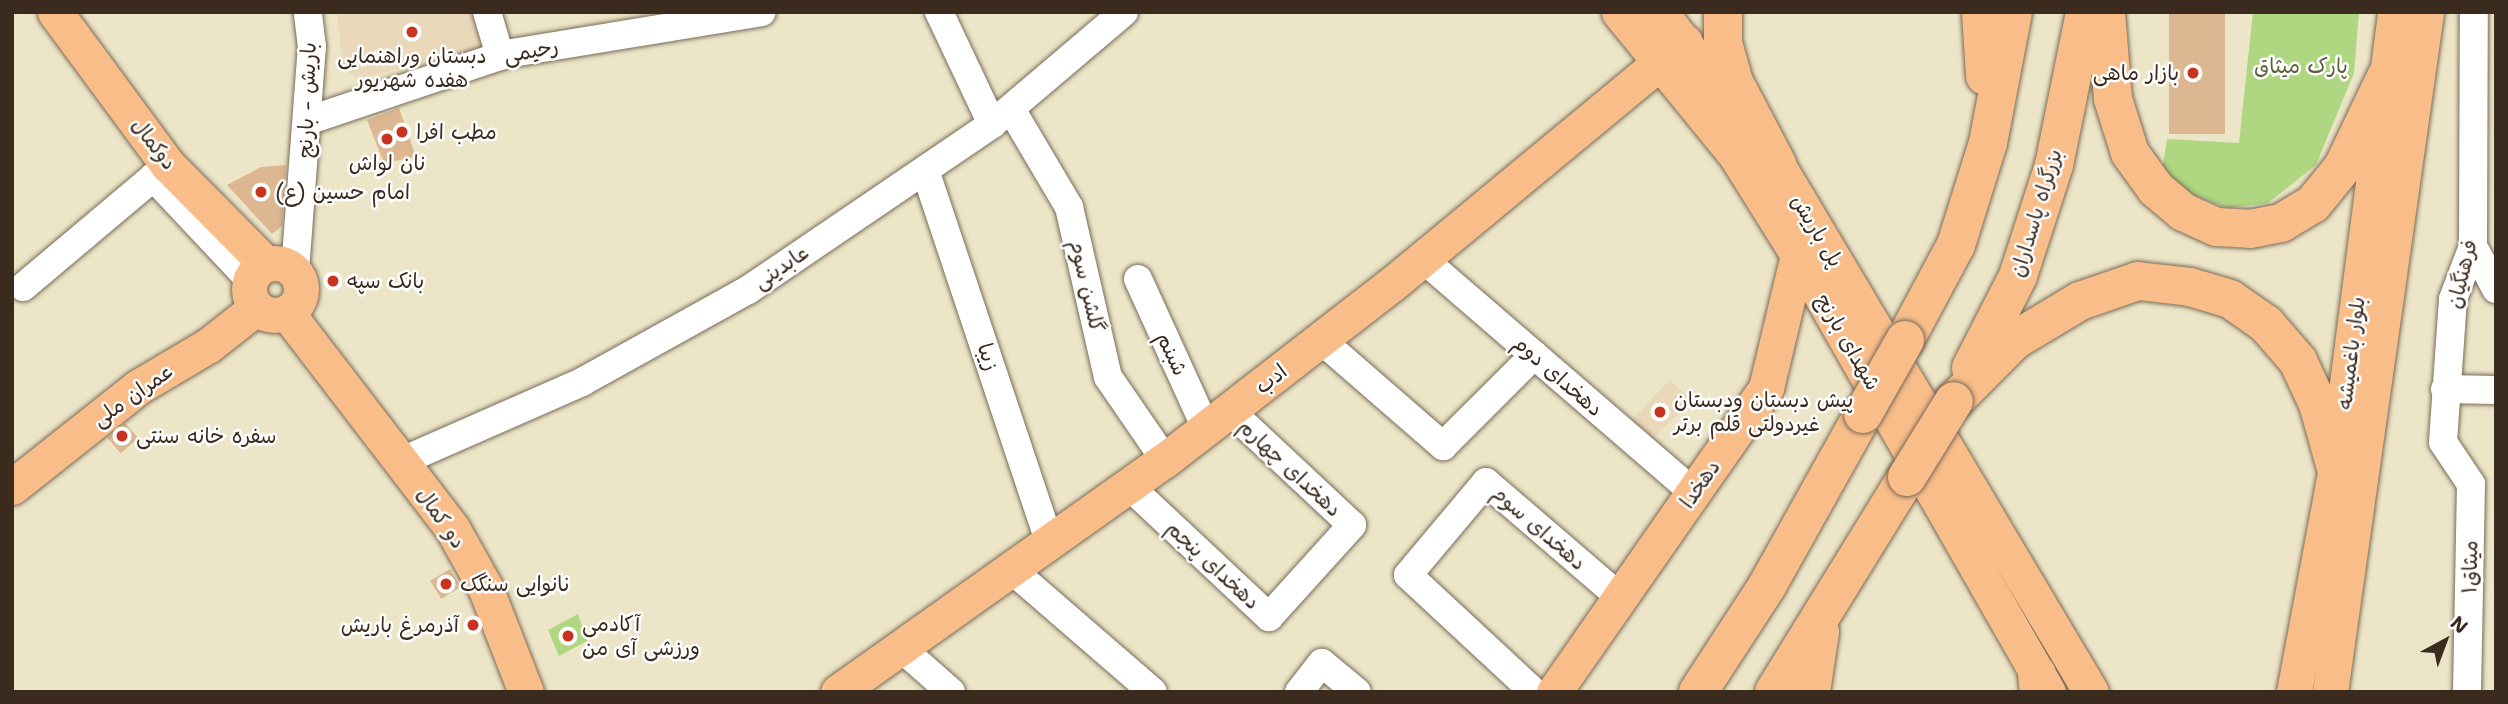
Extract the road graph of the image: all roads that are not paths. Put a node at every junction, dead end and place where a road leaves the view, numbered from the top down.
1 (55, 12) edge
2 (308, 12) edge
3 (487, 12) edge
4 (762, 12) edge
5 (939, 12) edge
6 (1124, 12) edge
7 (1619, 12) edge
8 (1660, 12) edge
9 (1723, 12) edge
10 (1981, 12) edge
11 (2013, 12) edge
12 (2085, 12) edge
13 (2106, 12) edge
14 (2395, 12) edge
15 (2426, 12) edge
16 (2474, 12) edge
17 (1673, 53) junction
18 (500, 56) junction
19 (2386, 77) junction
20 (1002, 117) junction
21 (307, 121) junction
22 (1988, 144) junction
23 (1777, 164) junction
24 (925, 170) junction
25 (160, 171) junction
26 (2473, 246) junction
27 (1798, 255) junction
28 (1423, 259) junction
29 (1138, 279) dead end
30 (23, 287) dead end
31 (2496, 289) edge
32 (275, 290) junction
33 (1321, 340) junction
34 (1534, 355) junction
35 (2445, 389) junction
36 (2496, 390) edge
37 (1954, 401) junction
38 (1218, 419) junction
39 (1165, 460) junction
40 (400, 462) junction
41 (2336, 467) junction
42 (2484, 485) edge
43 (1129, 486) junction
44 (12, 487) edge
45 (1694, 493) junction
46 (1352, 525) joint
47 (1050, 543) junction
48 (1012, 570) junction
49 (1620, 598) junction
50 (1824, 614) junction
51 (900, 647) junction
52 (2300, 657) junction
53 (2041, 686) edge
54 (2092, 691) edge
55 (526, 692) edge
56 (838, 692) edge
57 (951, 692) edge
58 (1153, 692) edge
59 (1298, 692) edge
60 (1357, 692) edge
61 (1534, 692) edge
62 (1554, 692) edge
63 (1698, 692) edge
64 (1774, 692) edge
65 (1811, 692) edge
66 (2270, 692) edge
67 (2294, 692) edge
68 (2330, 692) edge
69 (2467, 692) edge

1 - 25 main road, دوکمال
2 - 21 street, باریش - بارنج
3 - 18 street
4 - 18 street, رحیمی
5 - 20 street
6 - 20 street, عابدینی
7 - 17 main road, شهدای بارنج
8 - 17 main road
9 - 23 highway
10 - 22 highway
11 - 22 highway
12 - 37 highway, بزرگراه پاسداران
13 - 19 highway
14 - 19 main road, بلوار باغمیشه
15 - 68 main road, بلوار باغمیشه
16 - 26 street, فرهنگیان
17 - 23 main road, پل باریش
17 - 27 main road, شهدای بارنج
17 - 28 main road, ادب
18 - 21 street, رحیمی
19 - 41 main road, بلوار باغمیشه
20 - 24 street, عابدینی
20 - 39 street, گلشن سوم
21 - 32 street, باریش - بارنج
22 - 63 highway, bridge
23 - 54 main road, پل باریش
24 - 40 street, عابدینی
24 - 47 street, زیبا
25 - 30 street
25 - 32 main road, دوکمال
26 - 31 street
26 - 35 street, فرهنگیان
27 - 45 main road, دهخدا
27 - 53 main road, شهدای بارنج
28 - 33 main road, ادب
28 - 34 street, دهخدای دوم
29 - 38 street, شبنم
32 - 40 main road, دو کمال
32 - 44 main road, عمران ملی
33 - 34 street
33 - 38 main road, ادب
34 - 45 street, دهخدای دوم
35 - 36 street
35 - 42 street, فرهنگیان
37 - 41 highway
37 - 50 highway, bridge
38 - 39 main road, ادب
38 - 46 street, دهخدای چهارم
39 - 43 main road, ادب
40 - 55 main road, دو کمال
41 - 52 main road, بلوار باغمیشه
42 - 69 street, میثاق۱
43 - 46 street, دهخدای پنجم
43 - 47 main road, ادب
45 - 49 main road, دهخدا
47 - 48 main road, ادب
48 - 51 main road, ادب
48 - 58 street
49 - 61 street, دهخدای سوم
49 - 62 main road, دهخدا
50 - 64 highway
50 - 65 highway
51 - 56 main road, ادب
51 - 57 street
52 - 66 main road
52 - 67 main road, بلوار باغمیشه
59 - 60 street

